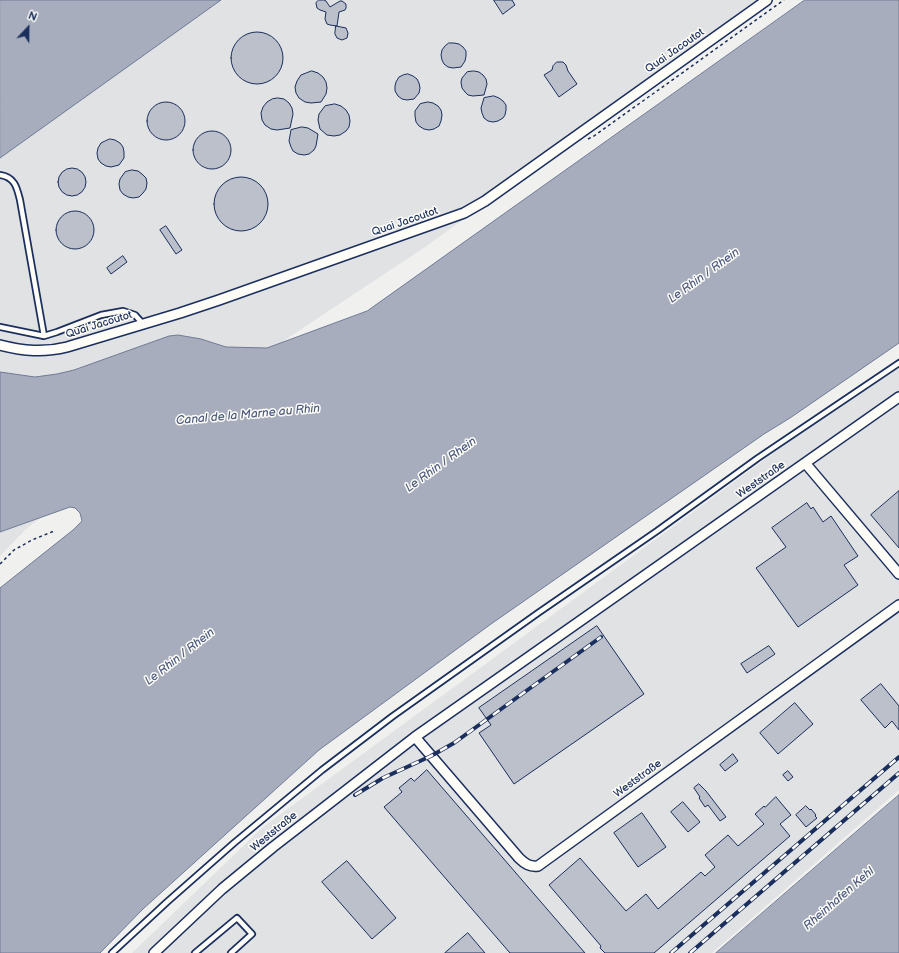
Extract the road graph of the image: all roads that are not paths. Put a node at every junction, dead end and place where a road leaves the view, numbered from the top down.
1 (767, 0) edge
2 (0, 175) edge
3 (143, 324) junction
4 (0, 326) edge
5 (44, 336) junction
6 (0, 345) edge
7 (899, 363) edge
8 (899, 397) edge
9 (806, 464) junction
10 (899, 574) edge
11 (899, 605) edge
12 (415, 737) junction
13 (112, 953) edge
14 (154, 953) edge
15 (195, 953) edge
16 (231, 953) edge

1 - 3 street, Quai Jacoutot
2 - 5 lane
3 - 5 lane
3 - 6 street, Quai Jacoutot
4 - 5 lane
7 - 13 lane
8 - 9 street, Weststraße
9 - 10 street
9 - 12 street, Weststraße
11 - 12 street, Weststraße
12 - 14 street, Weststraße
15 - 16 lane

